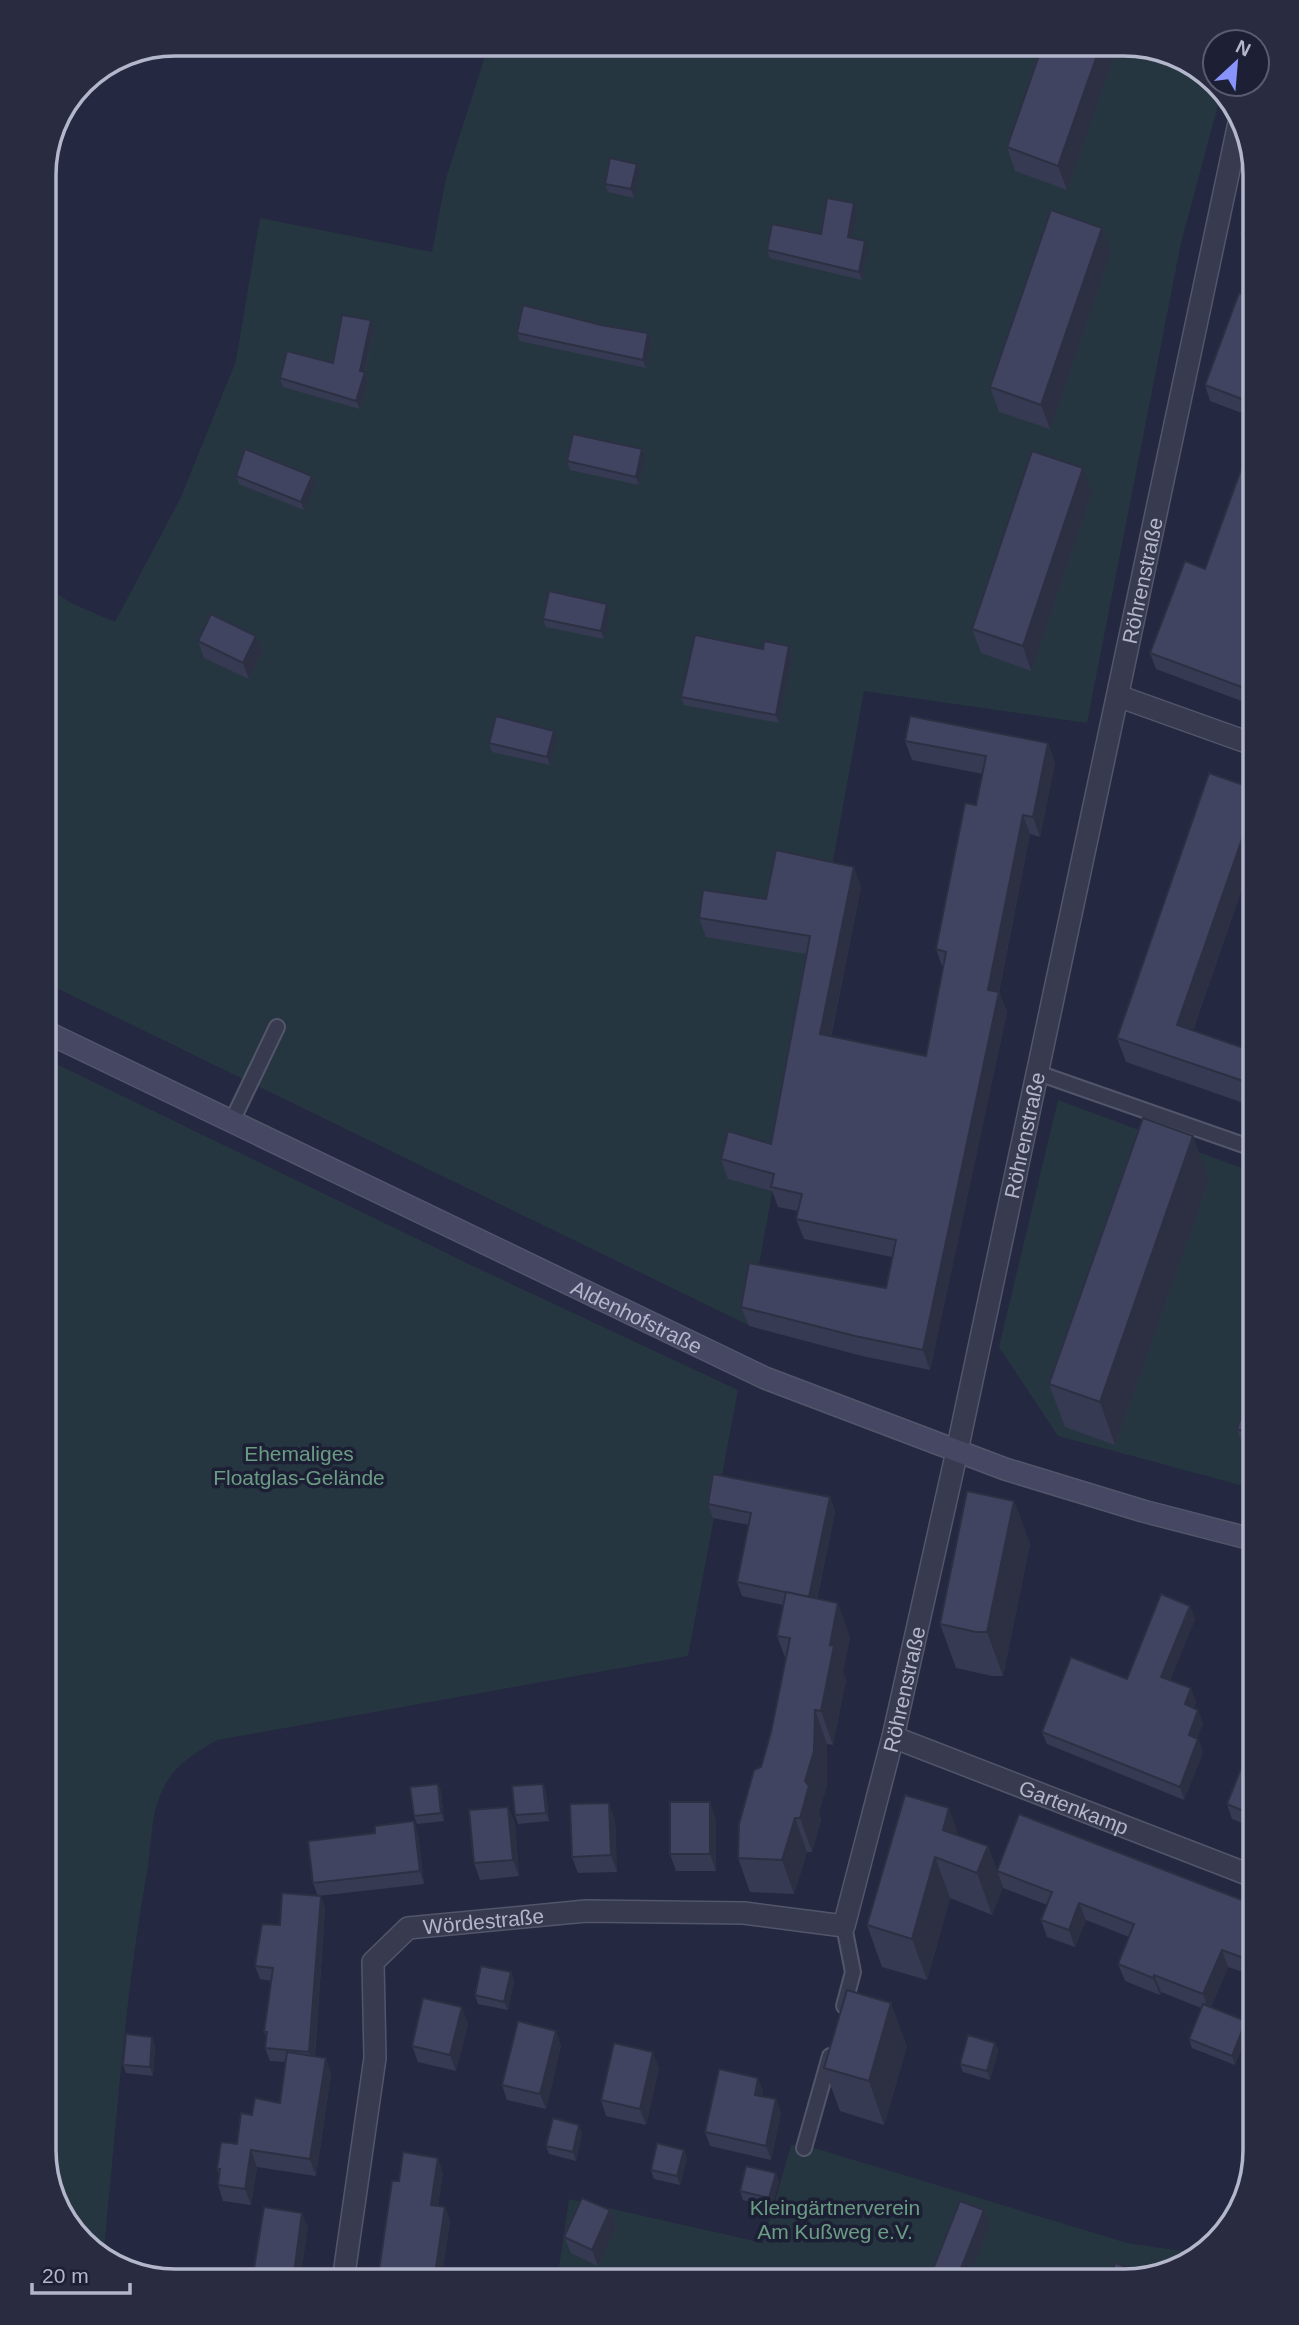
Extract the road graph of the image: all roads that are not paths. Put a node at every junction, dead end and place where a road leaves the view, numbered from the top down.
1 (1236, 135) edge
2 (1118, 696) junction
3 (1243, 741) edge
4 (277, 1027) dead end
5 (56, 1037) edge
6 (1038, 1073) junction
7 (232, 1121) junction
8 (1243, 1145) edge
9 (957, 1451) junction
10 (1243, 1537) edge
11 (893, 1737) junction
12 (1243, 1872) edge
13 (844, 1926) junction
14 (839, 2022) edge
15 (832, 2047) edge
16 (804, 2148) dead end
17 (346, 2269) edge

1 - 2 street, Röhrenstraße
2 - 3 street
2 - 6 street, Röhrenstraße
4 - 7 lane
5 - 7 street, Aldenhofstraße
6 - 8 lane
6 - 9 street, Röhrenstraße
7 - 9 street, Aldenhofstraße
9 - 10 street, Aldenhofstraße
9 - 11 street, Röhrenstraße
11 - 12 street, Gartenkamp
11 - 13 street, Röhrenstraße
13 - 14 lane, Röhrenstraße
13 - 17 street, Wördestraße
15 - 16 lane

